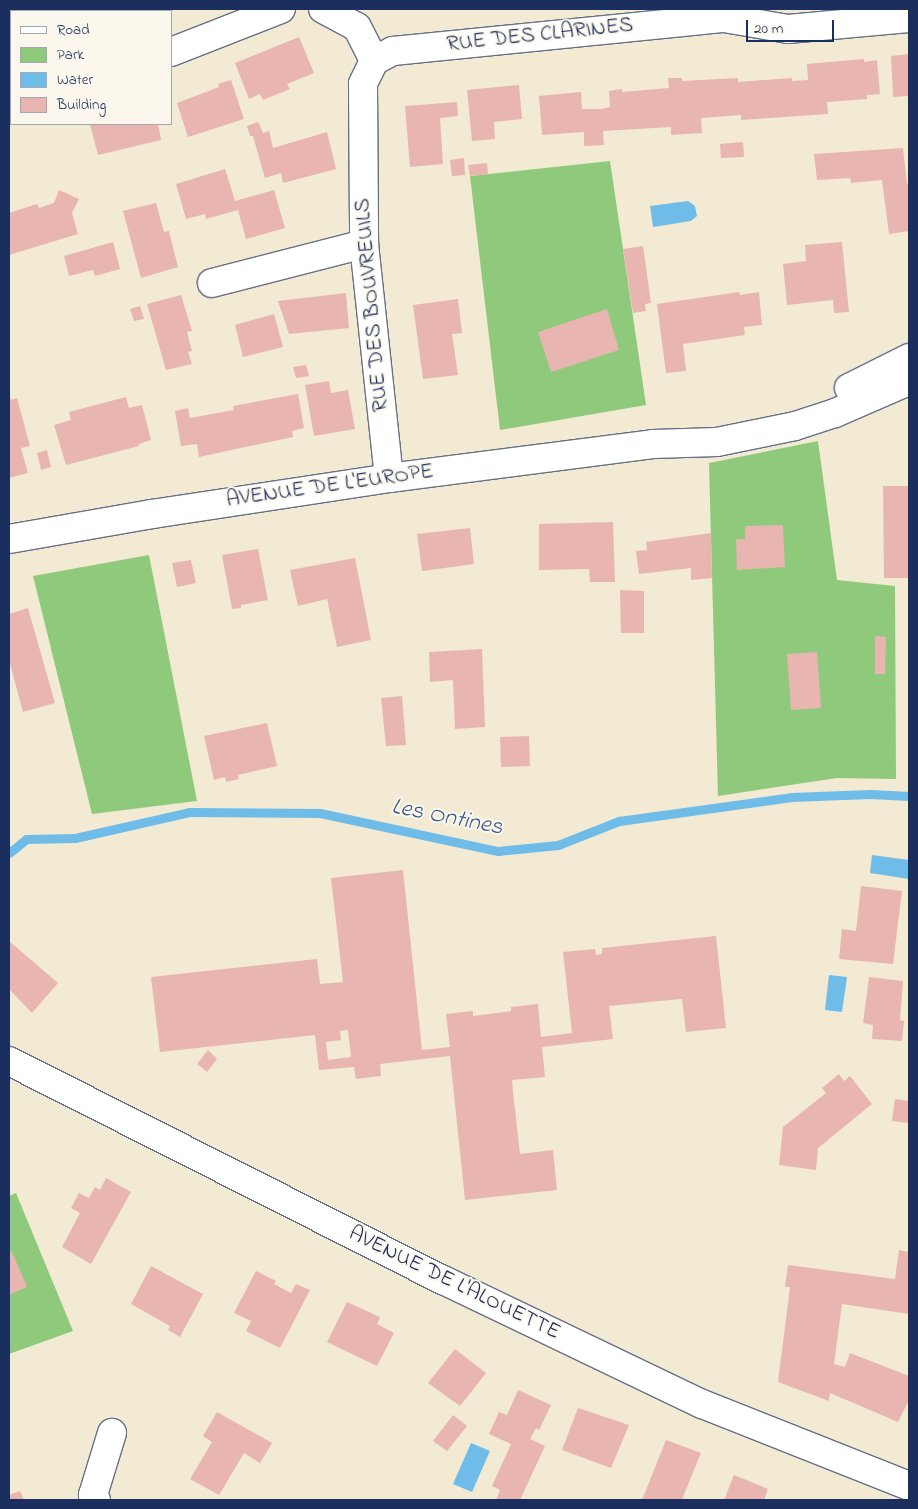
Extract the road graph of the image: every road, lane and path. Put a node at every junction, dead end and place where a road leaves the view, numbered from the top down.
1 (281, 9) edge
2 (323, 9) edge
3 (729, 14) edge
4 (909, 18) edge
5 (172, 52) edge
6 (374, 61) junction
7 (364, 244) junction
8 (212, 283) dead end
9 (909, 358) edge
10 (909, 381) edge
11 (653, 444) junction
12 (389, 478) junction
13 (9, 539) edge
14 (9, 1061) edge
15 (112, 1433) dead end
16 (909, 1486) edge
17 (96, 1500) edge

1 - 5 street
2 - 6 street
3 - 4 street, RUE DES CLARINES
3 - 6 street, RUE DES CLARINES
6 - 7 street, RUE DES BOUVREUILS
7 - 8 street
7 - 12 street, RUE DES BOUVREUILS
9 - 11 street, AVENUE DE L'EUROPE
10 - 11 street, AVENUE DE L'EUROPE
11 - 12 street, AVENUE DE L'EUROPE
12 - 13 street, AVENUE DE L'EUROPE
14 - 16 street, AVENUE DE L'ALOUETTE
15 - 17 street

